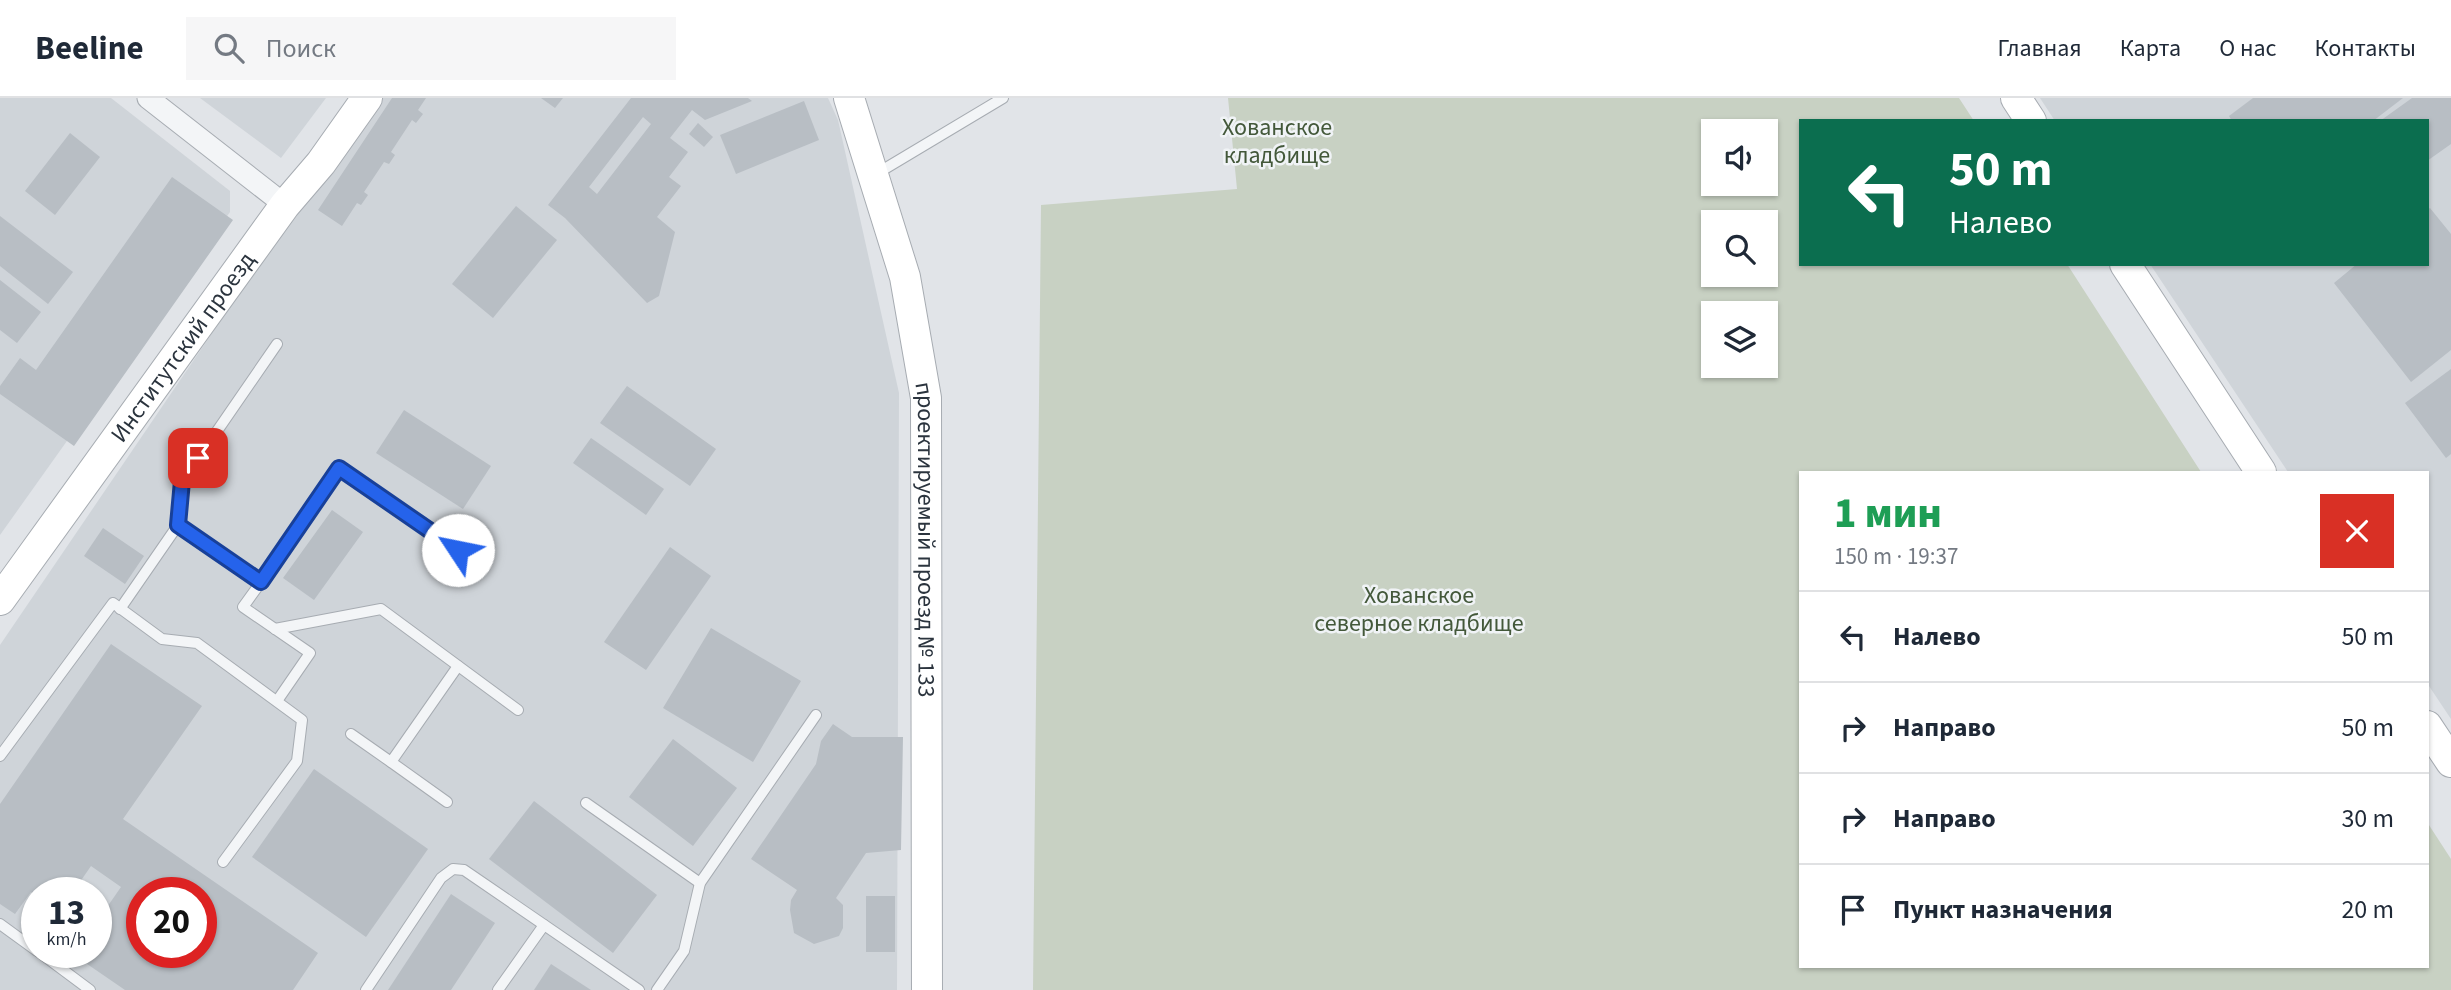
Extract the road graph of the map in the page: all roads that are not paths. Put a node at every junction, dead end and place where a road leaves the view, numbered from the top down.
1 (148, 98) edge
2 (367, 98) edge
3 (849, 98) edge
4 (1003, 98) edge
5 (2016, 98) edge
6 (2030, 119) edge
7 (874, 176) junction
8 (285, 205) junction
9 (2126, 266) edge
10 (277, 344) dead end
11 (2260, 471) edge
12 (178, 525) junction
13 (458, 550) dead end
14 (261, 582) junction
15 (0, 600) edge
16 (120, 609) junction
17 (275, 629) junction
18 (458, 666) junction
19 (277, 701) junction
20 (518, 710) dead end
21 (816, 715) dead end
22 (2429, 729) edge
23 (351, 734) dead end
24 (0, 757) edge
25 (391, 762) junction
26 (2451, 762) edge
27 (447, 802) dead end
28 (586, 803) dead end
29 (223, 862) dead end
30 (700, 883) junction
31 (0, 924) edge
32 (544, 925) junction
33 (21, 939) edge
34 (61, 968) edge
35 (90, 990) edge
36 (366, 990) edge
37 (498, 990) edge
38 (639, 990) edge
39 (657, 990) edge
40 (927, 990) edge

1 - 8 street
2 - 8 street, Институтский проезд
3 - 7 street, проектируемый проезд № 133
4 - 7 lane
5 - 6 street
7 - 40 street, проектируемый проезд № 133
8 - 15 street, Институтский проезд
9 - 11 street
10 - 12 lane
12 - 14 lane
12 - 16 lane
13 - 14 lane
14 - 17 lane
16 - 19 lane
16 - 24 lane
17 - 18 lane
17 - 19 lane
18 - 20 lane
18 - 25 lane
19 - 29 lane
21 - 30 lane
22 - 26 street
23 - 25 lane
25 - 27 lane
28 - 30 lane
30 - 39 lane
31 - 33 lane
32 - 36 lane
32 - 37 lane
32 - 38 lane
34 - 35 lane

